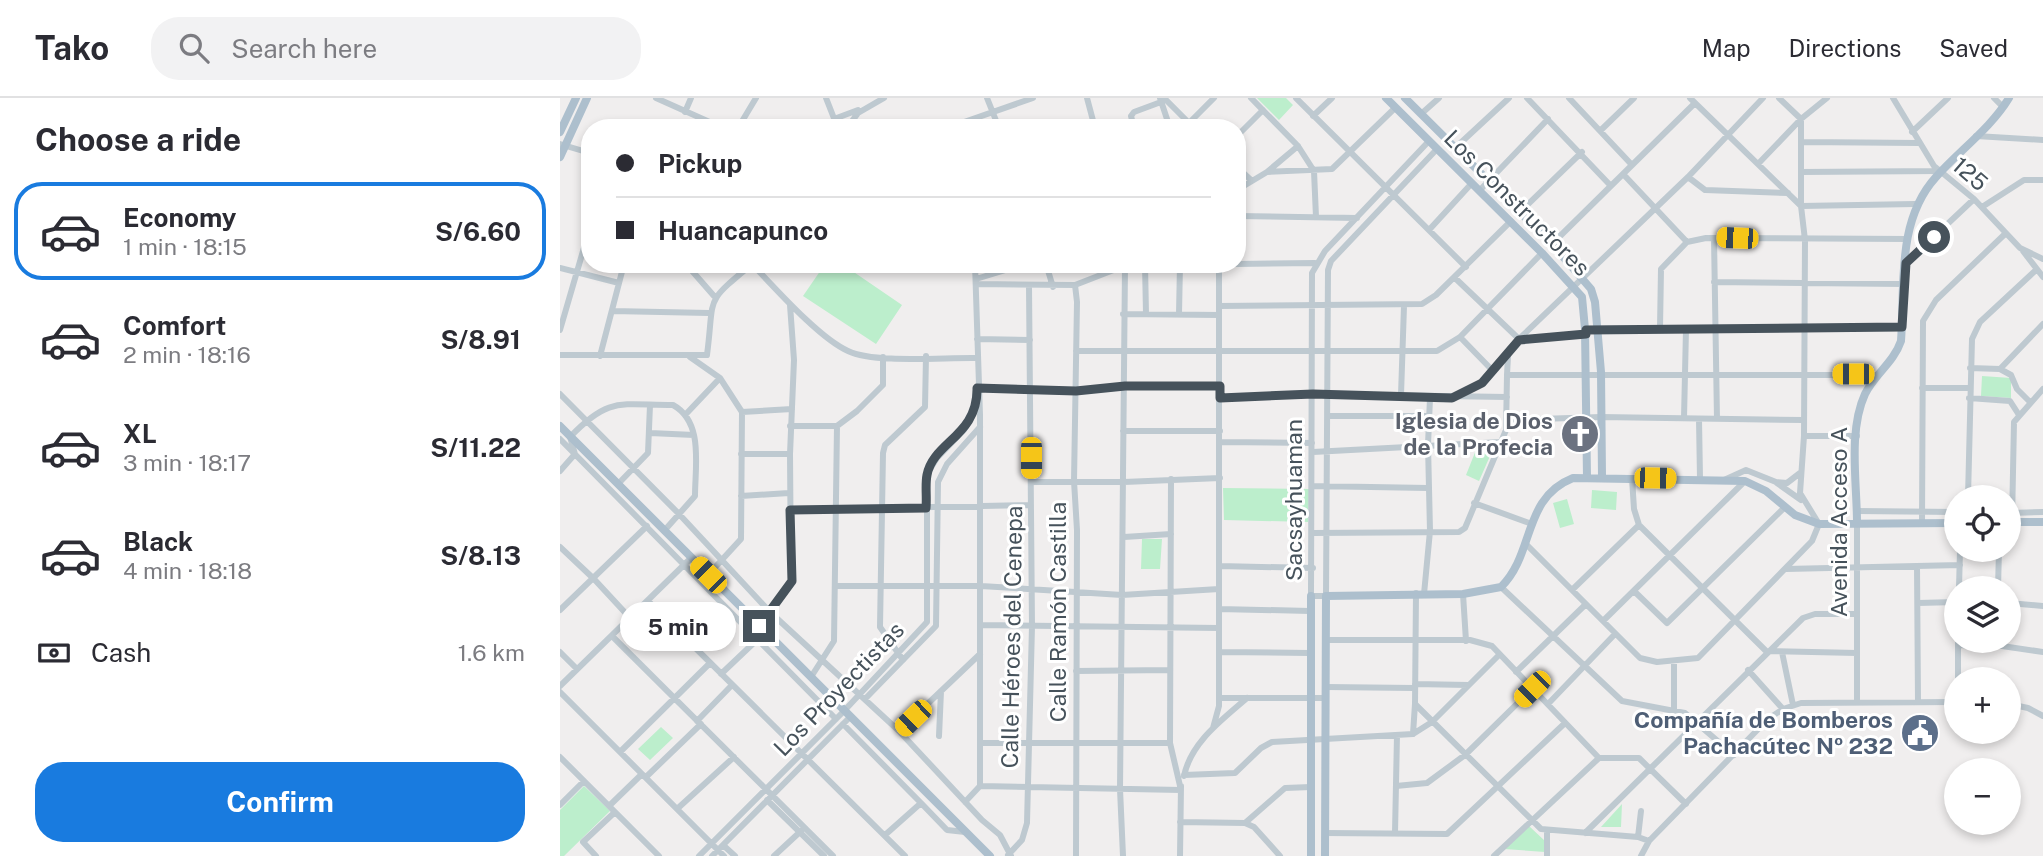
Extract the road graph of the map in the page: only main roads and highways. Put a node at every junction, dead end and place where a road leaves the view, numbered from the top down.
1 (576, 98) edge
2 (587, 98) edge
3 (1386, 98) edge
4 (1405, 98) edge
5 (2008, 98) edge
6 (560, 131) edge
7 (563, 145) edge
8 (560, 157) edge
9 (560, 426) edge
10 (1602, 477) junction
11 (1587, 478) junction
12 (2021, 519) edge
13 (2043, 522) edge
14 (1857, 523) junction
15 (1944, 523) edge
16 (1311, 596) road end
17 (990, 856) edge
18 (1311, 856) edge
19 (1325, 856) edge

1 - 6 main road
2 - 7 main road
3 - 11 main road, Los Constructores
4 - 10 main road, Los Constructores
5 - 14 main road, Avenida Acceso A
7 - 8 main road
9 - 17 main road
10 - 11 main road
10 - 14 main road
11 - 19 main road
12 - 13 main road
14 - 15 main road
16 - 18 main road

